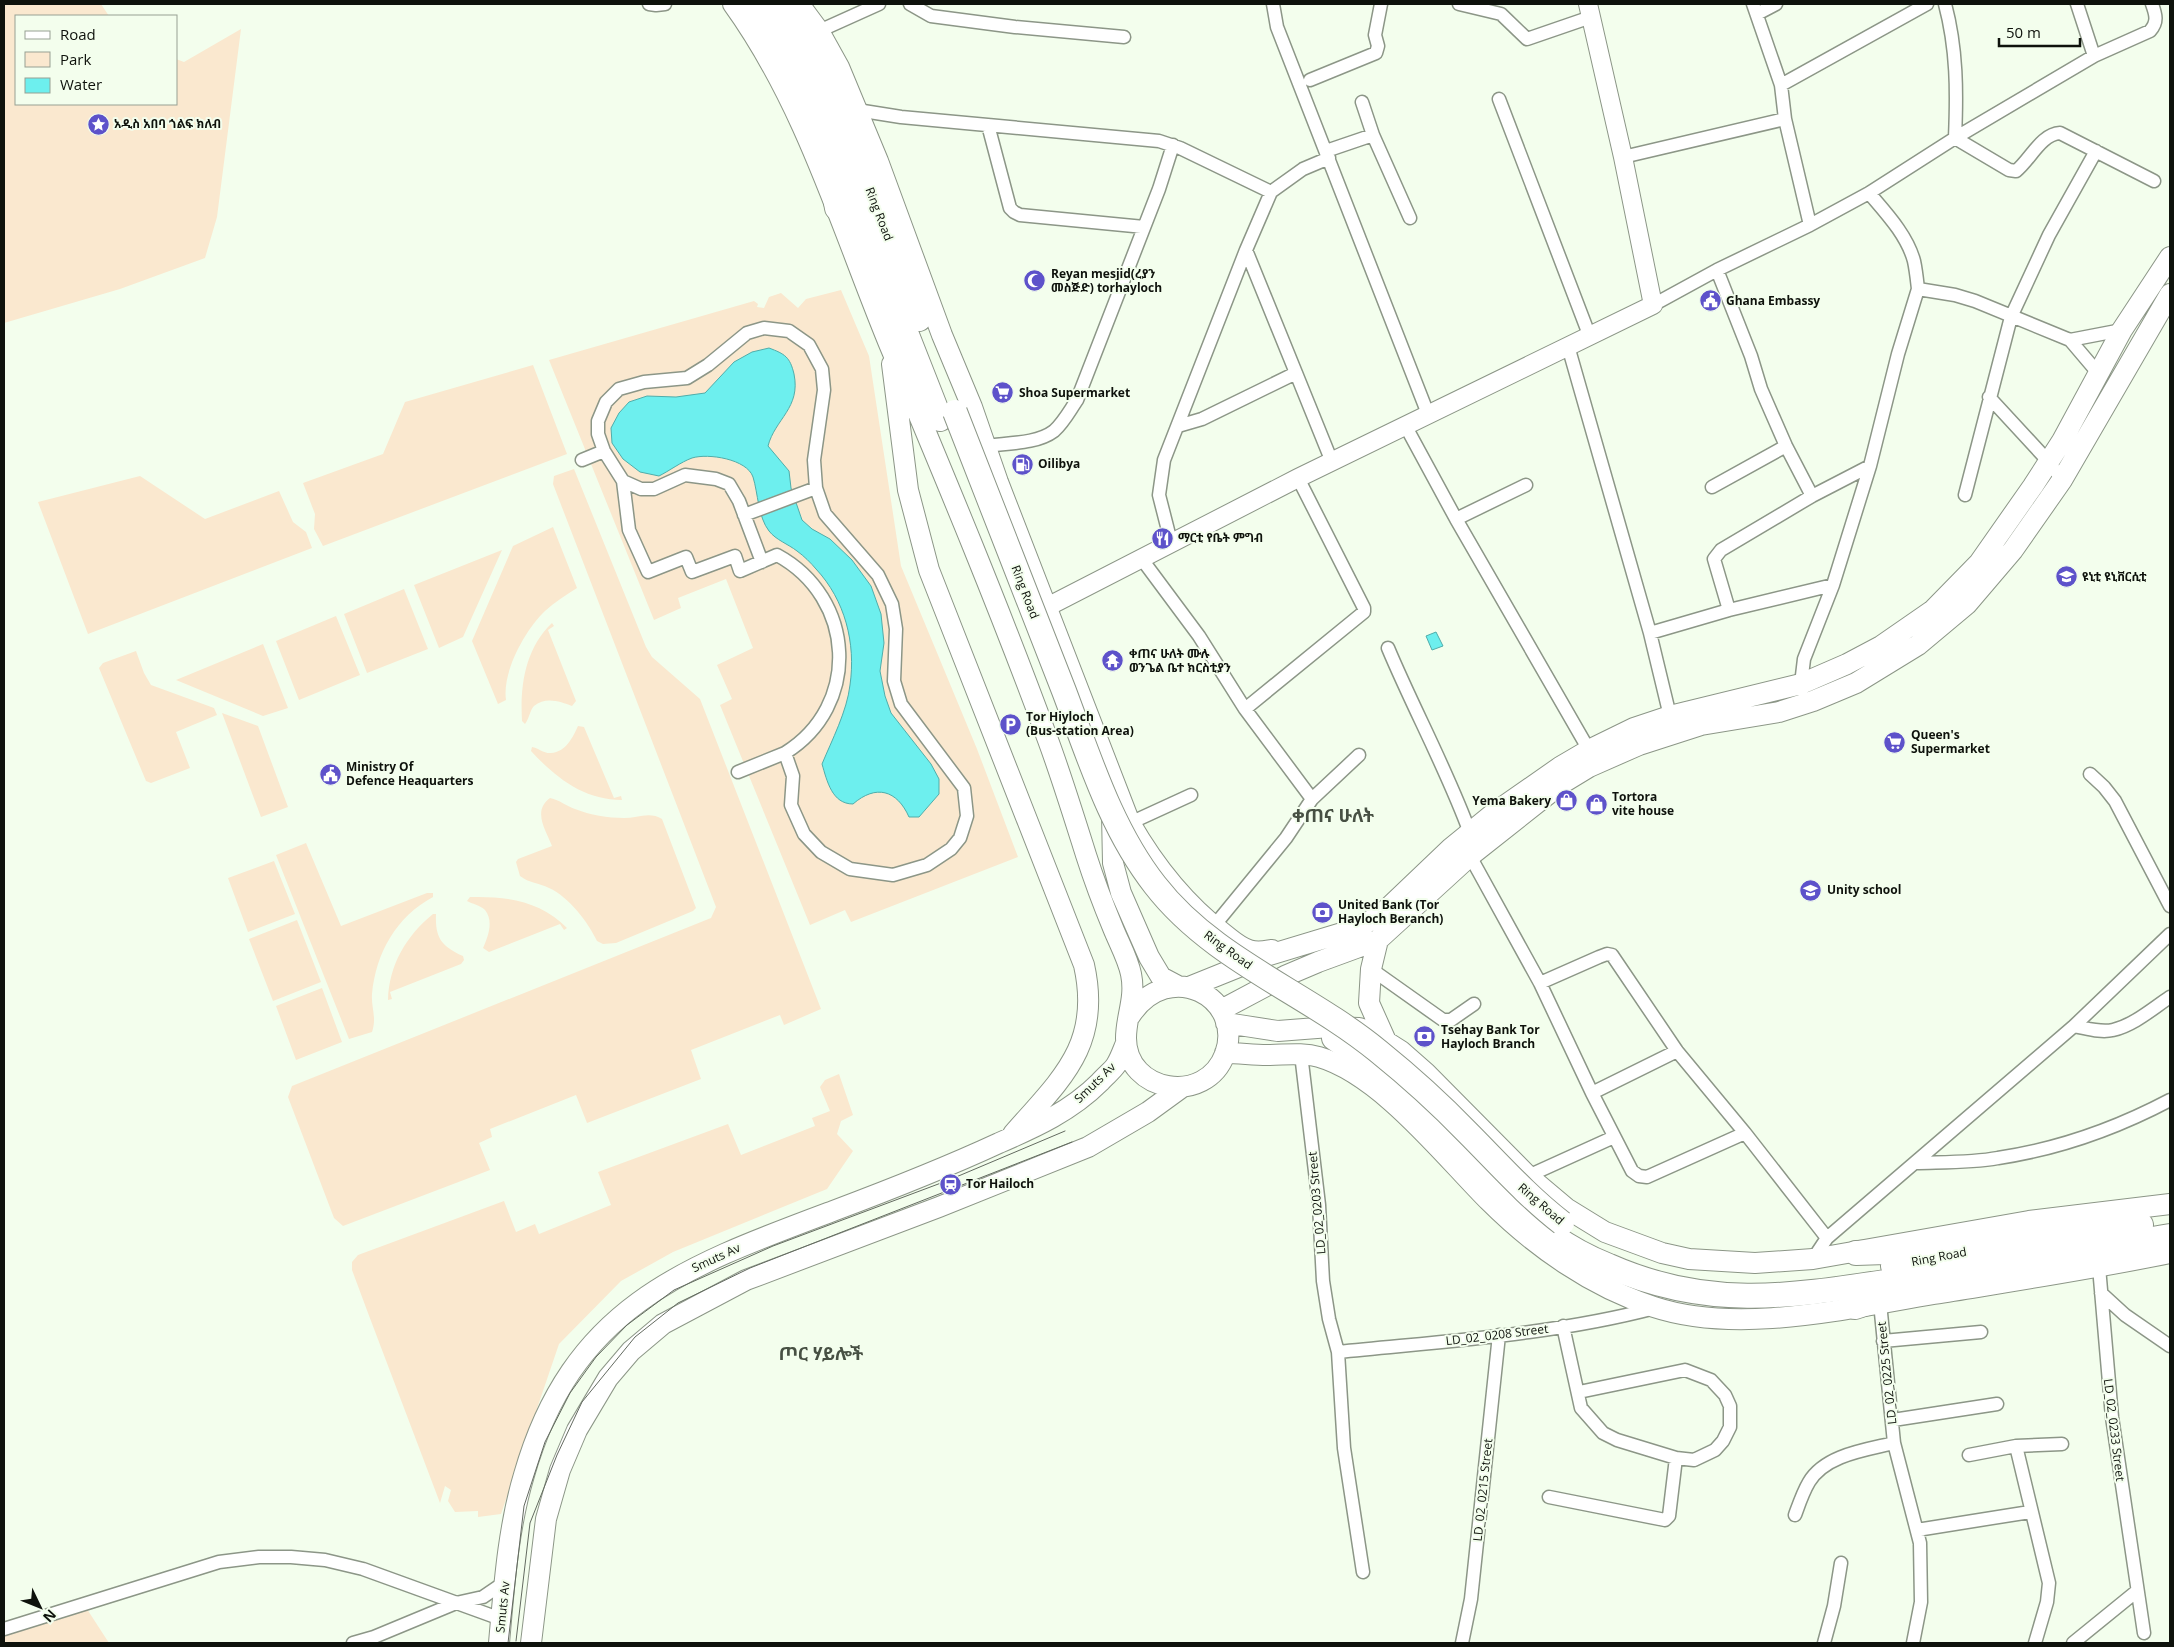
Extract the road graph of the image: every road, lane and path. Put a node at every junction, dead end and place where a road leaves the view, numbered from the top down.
1 (648, 4) edge
2 (665, 4) edge
3 (732, 4) edge
4 (753, 4) edge
5 (779, 4) edge
6 (799, 4) edge
7 (879, 4) edge
8 (910, 4) edge
9 (1273, 4) edge
10 (1381, 4) edge
11 (1459, 4) edge
12 (1776, 4) edge
13 (1927, 4) edge
14 (1945, 4) edge
15 (2076, 4) edge
16 (2152, 4) edge
17 (1755, 9) edge
18 (1589, 10) edge
19 (819, 31) junction
20 (1124, 37) dead end
21 (2094, 56) junction
22 (1310, 80) dead end
23 (1780, 85) junction
24 (1499, 99) dead end
25 (1362, 102) dead end
26 (857, 110) junction
27 (1786, 120) junction
28 (988, 125) junction
29 (1373, 135) junction
30 (825, 136) junction
31 (1955, 138) junction
32 (1172, 145) junction
33 (2096, 151) junction
34 (1328, 155) junction
35 (857, 157) junction
36 (1623, 157) junction
37 (2154, 182) dead end
38 (1271, 192) junction
39 (1869, 193) junction
40 (837, 208) junction
41 (895, 211) junction
42 (1410, 218) dead end
43 (1810, 225) junction
44 (1144, 227) junction
45 (1246, 250) junction
46 (2170, 257) edge
47 (1717, 270) junction
48 (1918, 289) junction
49 (2170, 294) edge
50 (1652, 306) junction
51 (2011, 317) junction
52 (2122, 330) junction
53 (1590, 337) junction
54 (2070, 340) junction
55 (1568, 346) junction
56 (891, 349) junction
57 (2098, 373) junction
58 (1296, 374) junction
59 (1989, 397) junction
60 (1428, 414) junction
61 (948, 415) junction
62 (1405, 425) junction
63 (1178, 426) junction
64 (986, 446) junction
65 (1786, 446) junction
66 (604, 451) junction
67 (582, 460) dead end
68 (1332, 462) junction
69 (2049, 462) junction
70 (1870, 466) junction
71 (1298, 478) junction
72 (2062, 480) junction
73 (623, 481) junction
74 (1526, 485) dead end
75 (1712, 487) dead end
76 (816, 488) junction
77 (1812, 496) junction
78 (1965, 496) dead end
79 (750, 513) junction
80 (1456, 519) junction
81 (1171, 542) junction
82 (1141, 558) junction
83 (762, 562) junction
84 (1833, 585) junction
85 (1047, 607) junction
86 (1729, 610) junction
87 (1650, 633) junction
88 (1388, 648) dead end
89 (1801, 684) junction
90 (1244, 709) junction
91 (1670, 716) junction
92 (1590, 750) junction
93 (784, 753) junction
94 (1359, 755) dead end
95 (738, 772) dead end
96 (2090, 774) dead end
97 (1114, 783) junction
98 (1191, 795) dead end
99 (1312, 799) junction
100 (1520, 803) junction
101 (1130, 823) junction
102 (1470, 833) junction
103 (1470, 856) junction
104 (2170, 906) edge
105 (1214, 926) junction
106 (2170, 934) edge
107 (1378, 940) junction
108 (1284, 949) junction
109 (1371, 969) junction
110 (1540, 984) junction
111 (1184, 986) junction
112 (2170, 997) edge
113 (1474, 1004) dead end
114 (1130, 1016) junction
115 (1223, 1016) junction
116 (2074, 1026) junction
117 (1386, 1041) junction
118 (1126, 1043) junction
119 (1677, 1051) junction
120 (1225, 1053) junction
121 (1301, 1054) junction
122 (1181, 1088) junction
123 (1592, 1093) junction
124 (2170, 1100) edge
125 (1745, 1133) junction
126 (1614, 1137) junction
127 (1008, 1139) junction
128 (1915, 1163) junction
129 (1528, 1176) junction
130 (2170, 1204) edge
131 (2170, 1221) edge
132 (2170, 1236) edge
133 (1828, 1238) junction
134 (1856, 1253) junction
135 (2170, 1253) edge
136 (1813, 1259) junction
137 (1979, 1259) junction
138 (2099, 1267) junction
139 (2101, 1293) junction
140 (1880, 1303) junction
141 (1855, 1307) junction
142 (1655, 1308) junction
143 (2125, 1315) junction
144 (2103, 1324) junction
145 (1563, 1326) junction
146 (1981, 1332) dead end
147 (1499, 1335) junction
148 (1883, 1341) junction
149 (2170, 1346) edge
150 (1338, 1352) junction
151 (1578, 1392) junction
152 (1996, 1404) dead end
153 (1893, 1420) junction
154 (1894, 1443) junction
155 (2062, 1444) dead end
156 (2016, 1446) junction
157 (1969, 1455) dead end
158 (1676, 1458) junction
159 (1549, 1497) dead end
160 (2030, 1512) junction
161 (1795, 1515) dead end
162 (1917, 1530) junction
163 (1840, 1563) dead end
164 (1364, 1572) dead end
165 (505, 1582) junction
166 (2137, 1591) junction
167 (456, 1603) junction
168 (501, 1619) junction
169 (4, 1629) edge
170 (2144, 1633) dead end
171 (353, 1643) edge
172 (499, 1643) edge
173 (531, 1643) edge
174 (1462, 1643) edge
175 (1824, 1643) edge
176 (1913, 1643) edge
177 (2035, 1643) edge
178 (2074, 1643) edge

1 - 2 street
3 - 40 main road
4 - 30 highway
5 - 35 highway, Ring Road
6 - 19 main road
7 - 19 street
8 - 20 street
9 - 34 street
10 - 22 street
11 - 18 street
12 - 17 street
13 - 23 street
14 - 31 street
15 - 21 street
16 - 21 street
17 - 23 street
18 - 36 street
19 - 26 main road
21 - 31 street
23 - 27 street
24 - 53 street
25 - 29 street
26 - 28 street
26 - 41 main road
27 - 36 street
27 - 43 street
28 - 32 street
28 - 44 street
29 - 34 street
29 - 42 street
30 - 40 highway
30 - 61 highway
31 - 33 street
31 - 39 street
32 - 38 street
32 - 44 street
33 - 37 street
33 - 51 street
34 - 38 street
34 - 60 street
35 - 41 highway
35 - 61 highway, Ring Road
36 - 50 street
38 - 45 street
39 - 43 street
39 - 48 street
40 - 56 main road
41 - 64 main road
43 - 47 street
44 - 64 street
45 - 58 street
45 - 63 street
46 - 52 main road
47 - 50 street
47 - 65 street
48 - 51 street
48 - 70 street
49 - 72 main road
50 - 53 street
51 - 54 street
51 - 59 street
52 - 54 street
52 - 57 main road
53 - 55 street
54 - 57 street
55 - 60 street
55 - 87 street
56 - 114 main road
56 - 127 main road
57 - 69 main road
58 - 63 street
58 - 68 street
59 - 69 street
59 - 78 street
60 - 62 street
61 - 137 highway, Ring Road
62 - 68 street
62 - 80 street
63 - 81 street
64 - 85 main road
65 - 75 street
65 - 77 street
66 - 67 street
66 - 73 street
66 - 76 street
68 - 71 street
69 - 72 street
69 - 89 main road
70 - 77 street
70 - 84 street
71 - 81 street
71 - 90 street
72 - 100 main road
73 - 79 street
73 - 83 street
74 - 80 street
76 - 79 street
76 - 93 street
77 - 86 street
79 - 83 street
80 - 92 street
81 - 82 street
82 - 85 street
82 - 90 street
83 - 93 street
84 - 86 street
84 - 89 street
85 - 97 main road
86 - 87 street
87 - 91 street
88 - 102 street
89 - 91 main road
90 - 99 street
91 - 92 main road
92 - 100 main road
93 - 95 street
94 - 99 street
96 - 104 street
97 - 101 main road
97 - 111 main road
98 - 101 street
99 - 105 street
100 - 102 main road
100 - 103 main road
101 - 105 main road
102 - 108 main road
103 - 107 main road
103 - 110 street
105 - 108 main road
106 - 116 street
107 - 109 main road
107 - 115 main road
108 - 111 main road
109 - 113 street
109 - 117 main road
110 - 119 street
110 - 123 street
111 - 114 main road
111 - 115 main road
112 - 116 street
114 - 118 main road
115 - 117 main road
115 - 120 main road
116 - 128 street
117 - 129 main road
118 - 122 main road
118 - 127 main road, Smuts Av
119 - 123 street
119 - 125 street
120 - 121 main road
120 - 122 main road
121 - 142 main road
121 - 150 street, LD_02_0203 Street
122 - 173 main road
123 - 126 street
124 - 128 street
125 - 126 street
125 - 133 street
126 - 129 street
127 - 165 main road, Smuts Av
128 - 133 street
129 - 136 main road
130 - 134 main road
131 - 137 highway, Ring Road
132 - 137 highway, Ring Road
133 - 136 street
134 - 136 main road
134 - 137 highway
135 - 138 main road
137 - 141 highway
138 - 139 street, LD_02_0233 Street
138 - 140 main road
139 - 143 street
139 - 144 street, LD_02_0233 Street
140 - 141 main road
140 - 148 street, LD_02_0225 Street
141 - 142 main road
142 - 145 street, LD_02_0208 Street
143 - 144 street
143 - 149 street
144 - 166 street, LD_02_0233 Street
145 - 147 street, LD_02_0208 Street
145 - 151 street
146 - 148 street
147 - 150 street, LD_02_0208 Street
147 - 174 street, LD_02_0215 Street
148 - 153 street, LD_02_0225 Street
150 - 164 street, LD_02_0203 Street
151 - 158 street
151 - 158 street
152 - 153 street
153 - 154 street, LD_02_0225 Street
154 - 161 street, LD_02_0225 Street
154 - 162 street, LD_02_0225 Street
155 - 156 street
156 - 157 street
156 - 160 street
158 - 159 street
160 - 162 street
160 - 177 street
162 - 176 street, LD_02_0225 Street
163 - 175 street
165 - 167 street
165 - 168 main road, Smuts Av
166 - 170 street, LD_02_0233 Street
166 - 178 street
167 - 168 street
167 - 169 street
167 - 171 street
168 - 172 main road, Smuts Av

